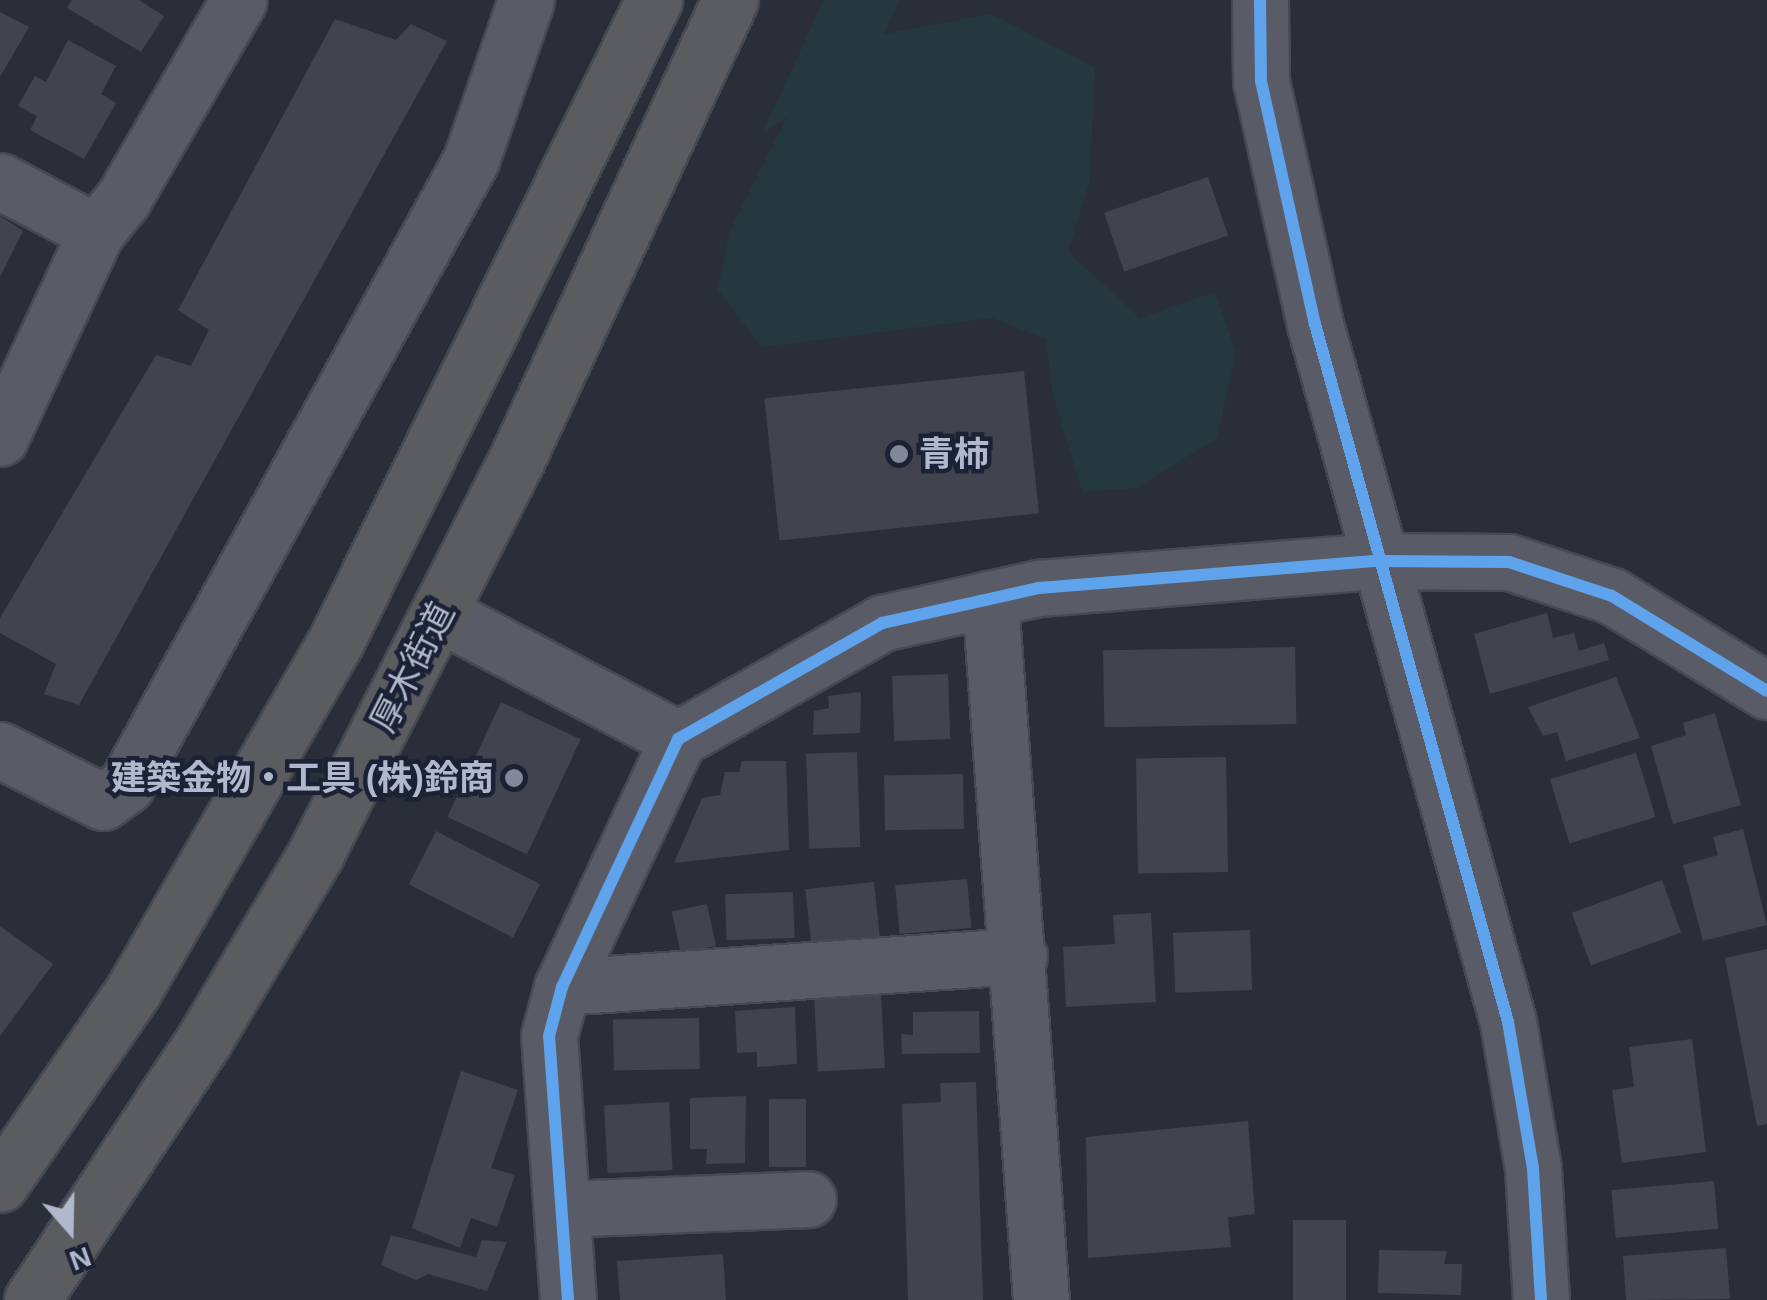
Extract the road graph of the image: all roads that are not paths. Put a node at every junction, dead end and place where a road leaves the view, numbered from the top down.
1 (239, 0) edge
2 (526, 0) edge
3 (654, 0) edge
4 (730, 0) edge
5 (1260, 0) edge
6 (0, 181) edge
7 (96, 232) junction
8 (0, 438) edge
9 (1376, 561) junction
10 (990, 599) junction
11 (440, 614) junction
12 (1767, 690) edge
13 (678, 739) junction
14 (0, 750) edge
15 (1019, 956) junction
16 (562, 987) junction
17 (0, 1184) edge
18 (808, 1199) dead end
19 (563, 1209) junction
20 (32, 1300) edge
21 (568, 1300) edge
22 (1040, 1300) edge
23 (1541, 1300) edge

1 - 7 street
2 - 14 street
3 - 17 highway
4 - 11 highway, 厚木街道
5 - 9 street
6 - 7 street
7 - 8 street
9 - 10 street
9 - 12 street
9 - 23 street
10 - 13 street
10 - 15 street
11 - 13 street
11 - 20 highway, 厚木街道
13 - 16 street
15 - 16 street
15 - 22 street
16 - 19 street
18 - 19 street
19 - 21 street

